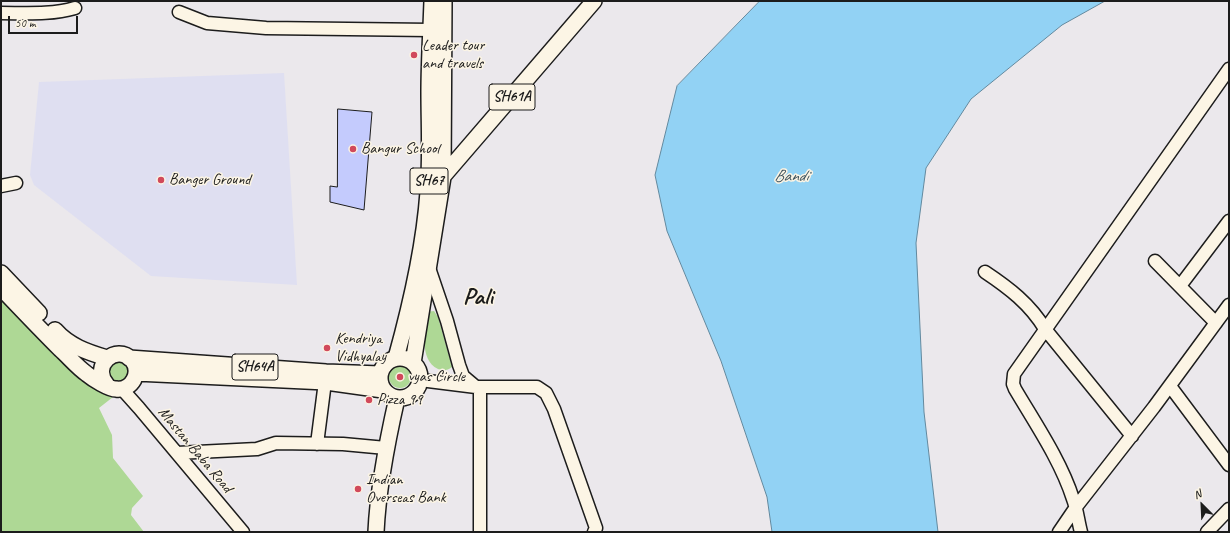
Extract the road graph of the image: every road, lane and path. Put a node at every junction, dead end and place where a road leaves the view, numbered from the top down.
1 (432, 1) edge
2 (444, 1) edge
3 (594, 1) edge
4 (75, 8) dead end
5 (179, 12) dead end
6 (1, 13) edge
7 (431, 30) junction
8 (1229, 69) edge
9 (443, 177) junction
10 (16, 183) dead end
11 (1, 186) edge
12 (428, 191) junction
13 (1229, 221) edge
14 (1155, 261) dead end
15 (429, 268) junction
16 (985, 272) dead end
17 (1, 273) edge
18 (1180, 286) junction
19 (1, 288) edge
20 (1229, 305) edge
21 (1216, 323) junction
22 (1045, 329) junction
23 (107, 358) junction
24 (129, 358) junction
25 (396, 358) junction
26 (413, 363) junction
27 (136, 373) junction
28 (380, 374) junction
29 (326, 377) junction
30 (420, 380) junction
31 (107, 385) junction
32 (1170, 386) junction
33 (478, 387) junction
34 (122, 389) junction
35 (383, 390) junction
36 (397, 398) junction
37 (1132, 436) junction
38 (317, 444) junction
39 (386, 448) junction
40 (177, 453) junction
41 (1229, 465) edge
42 (1076, 507) junction
43 (1229, 509) edge
44 (243, 532) edge
45 (376, 532) edge
46 (480, 532) edge
47 (594, 532) edge
48 (1059, 532) edge
49 (1081, 532) edge
50 (1207, 532) edge

1 - 7 main road, SH67
2 - 9 main road, SH67
3 - 9 main road, SH61A
4 - 6 street
5 - 7 street
7 - 12 main road, SH67
8 - 22 street
9 - 12 main road, SH61A
9 - 15 main road, SH67
10 - 11 street
12 - 25 main road, SH67
13 - 18 street
14 - 18 street
15 - 26 main road, SH67
15 - 33 street
16 - 22 street
17 - 23 main road, SH64A
18 - 21 street
19 - 31 main road
20 - 21 street
21 - 32 street
22 - 37 street
22 - 42 street
23 - 24 main road, SH64A
23 - 31 main road
24 - 27 main road
24 - 29 main road, SH64A
25 - 26 main road
25 - 28 main road
26 - 30 main road
27 - 29 main road, SH64A
27 - 34 main road
28 - 29 main road, SH64A
28 - 35 main road
29 - 35 main road, SH64A
29 - 38 street
30 - 33 street
30 - 36 main road
31 - 34 main road
32 - 37 street
32 - 41 street
33 - 46 street
33 - 47 street
34 - 40 street, Mastan Baba Road
35 - 36 main road
36 - 39 main road
37 - 42 street
38 - 39 street
38 - 40 street
39 - 45 main road
40 - 44 street, Mastan Baba Road
42 - 48 street
42 - 49 street
43 - 50 street

